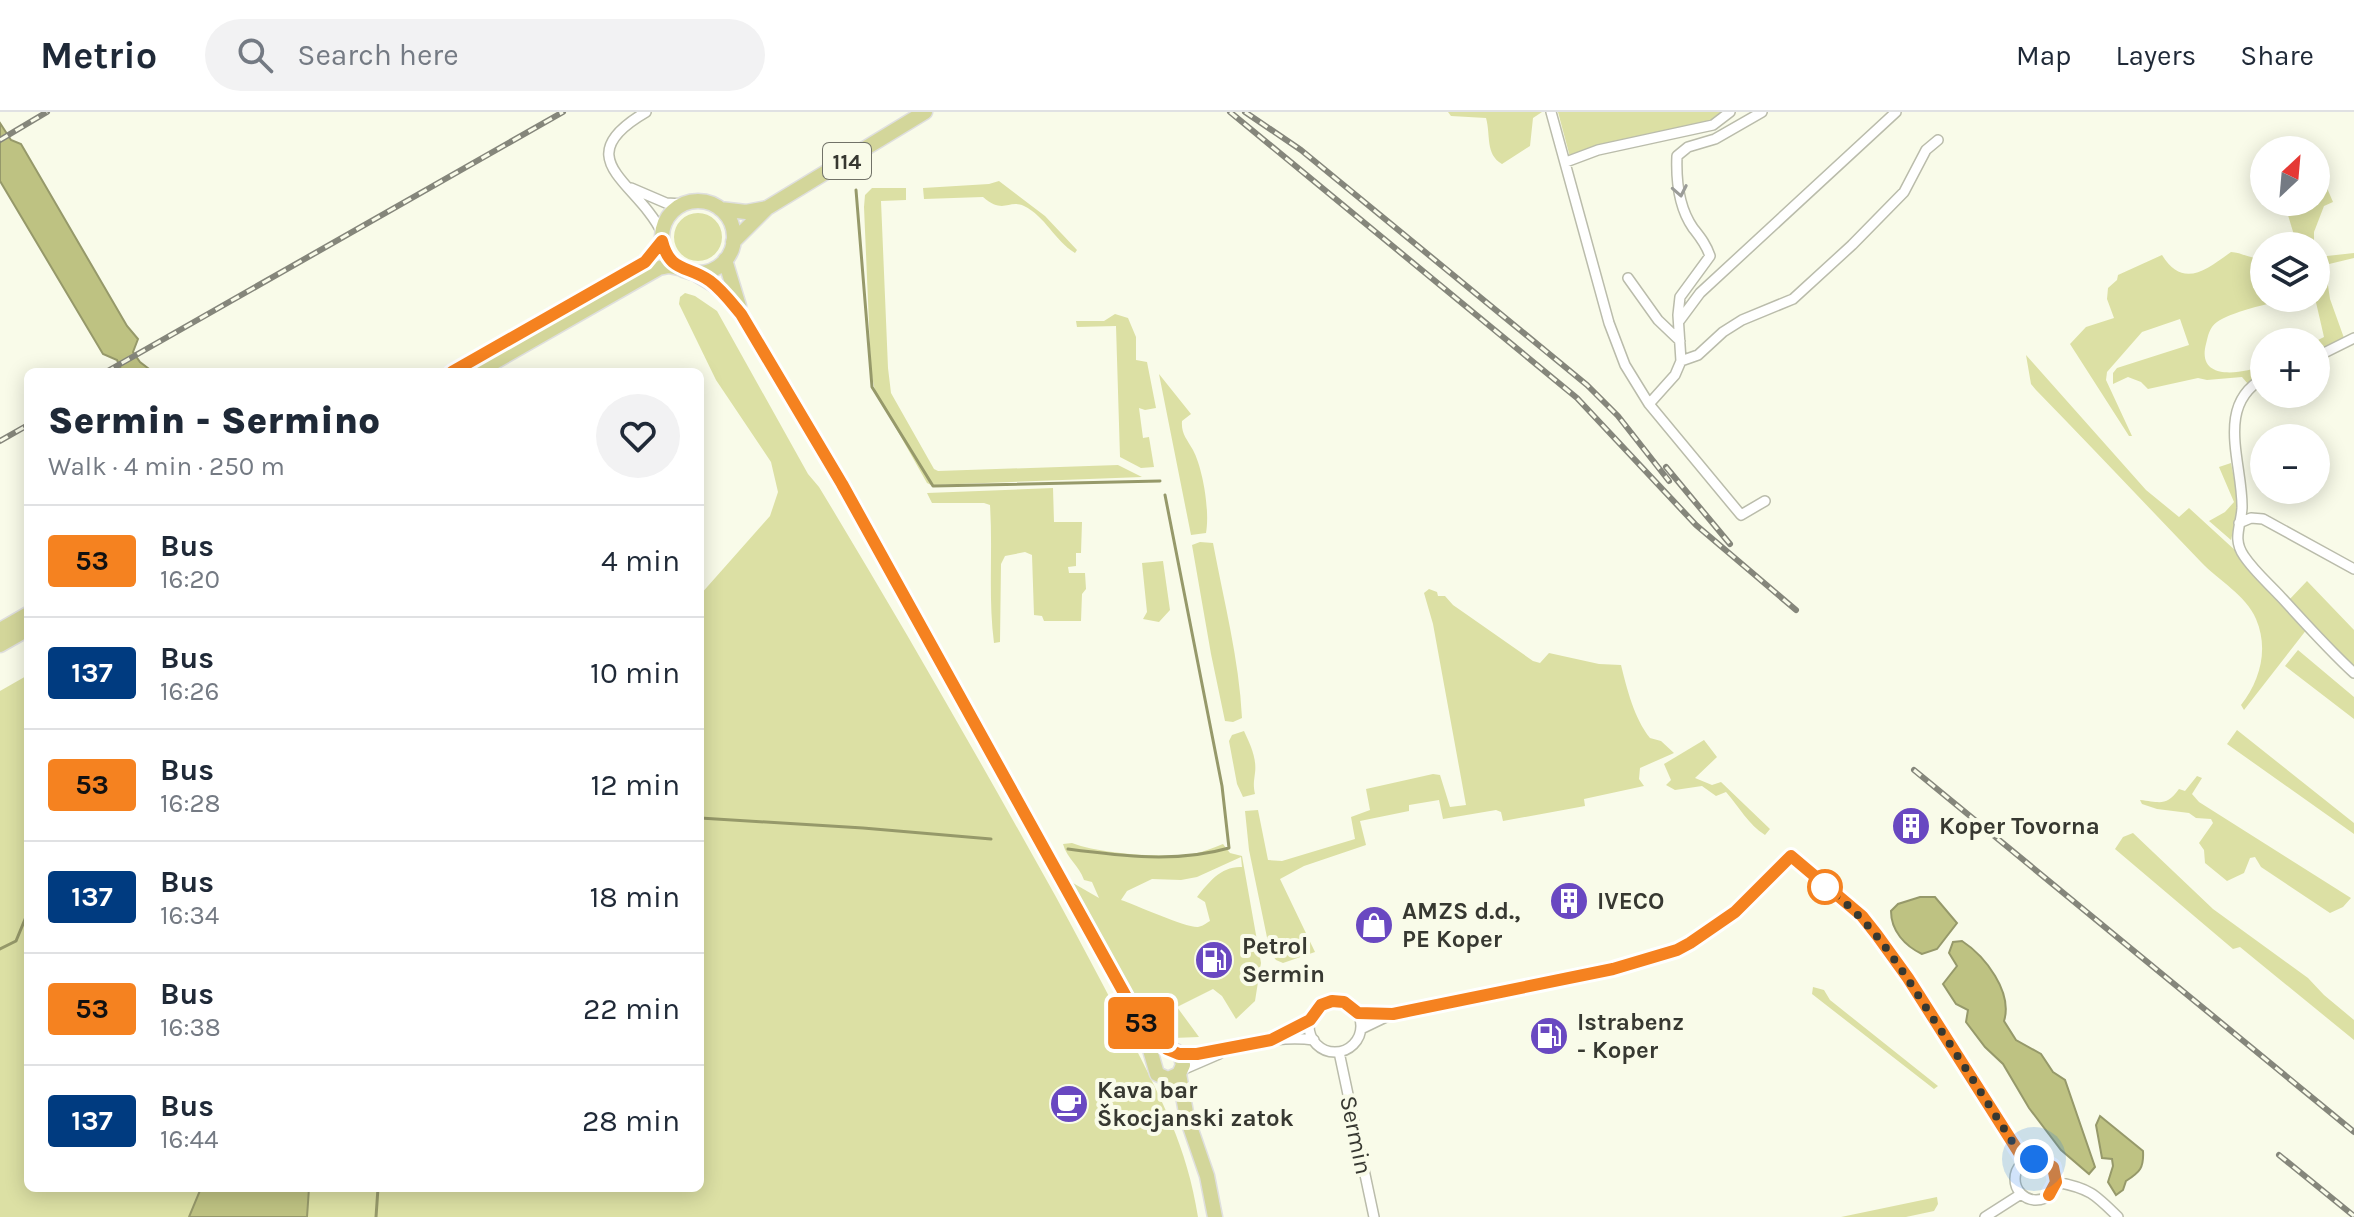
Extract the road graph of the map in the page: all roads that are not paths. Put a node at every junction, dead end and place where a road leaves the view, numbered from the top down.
1 (646, 112) edge
2 (925, 112) edge
3 (1551, 112) edge
4 (1730, 112) edge
5 (1762, 112) edge
6 (1896, 112) edge
7 (1938, 140) dead end
8 (1566, 162) junction
9 (628, 187) junction
10 (684, 204) junction
11 (767, 208) junction
12 (720, 209) junction
13 (662, 237) junction
14 (733, 242) junction
15 (725, 260) junction
16 (688, 271) junction
17 (1628, 278) dead end
18 (741, 314) junction
19 (1675, 331) junction
20 (2354, 338) edge
21 (2330, 350) edge
22 (1681, 361) junction
23 (459, 368) edge
24 (484, 368) edge
25 (2250, 388) edge
26 (1649, 404) junction
27 (1765, 501) dead end
28 (2239, 523) junction
29 (2354, 569) edge
30 (24, 616) edge
31 (0, 630) edge
32 (24, 631) edge
33 (0, 645) edge
34 (2354, 673) edge
35 (1358, 1013) junction
36 (1393, 1014) junction
37 (1310, 1020) junction
38 (1144, 1029) junction
39 (1361, 1029) junction
40 (1271, 1040) junction
41 (1314, 1040) junction
42 (1233, 1048) junction
43 (1173, 1052) junction
44 (1339, 1052) junction
45 (1154, 1060) junction
46 (1180, 1072) junction
47 (1164, 1078) junction
48 (1187, 1118) junction
49 (2025, 1162) junction
50 (2056, 1182) junction
51 (2021, 1194) junction
52 (1215, 1217) edge
53 (1374, 1217) edge
54 (1985, 1217) edge
55 (2118, 1217) edge

1 - 9 street
2 - 11 main road, 114
3 - 8 street
4 - 8 street
5 -> 19 street
6 - 19 street
7 - 22 street
8 - 26 street
9 - 10 street
9 - 13 street
10 - 12 main road, 114
10 - 13 main road
11 - 12 main road, 114
11 - 14 main road, 114
12 - 14 main road
13 - 16 main road
13 - 23 main road
14 - 15 main road, 114
15 - 16 main road
15 - 18 main road
16 - 18 main road
16 - 24 main road
17 - 19 street
18 - 38 main road
19 - 22 street
20 - 21 street
22 - 26 street
25 - 28 street
26 - 27 street
28 - 29 street
28 - 34 street
30 - 31 main road
32 - 33 main road
35 - 36 street
35 - 37 street
35 - 39 street
36 - 39 street
36 - 49 street
37 - 40 street
37 - 41 street
38 - 43 main road
38 - 45 main road
39 - 44 street
40 - 41 street
40 - 42 street
41 - 44 street
42 - 43 street
42 - 46 street
43 - 45 main road
43 - 46 main road
44 - 53 street, Sermin
45 - 47 main road
46 - 47 main road
46 - 48 main road
47 - 48 main road
48 - 52 main road
49 - 50 street
49 - 51 street
50 - 51 street
50 - 55 street
51 - 54 street

